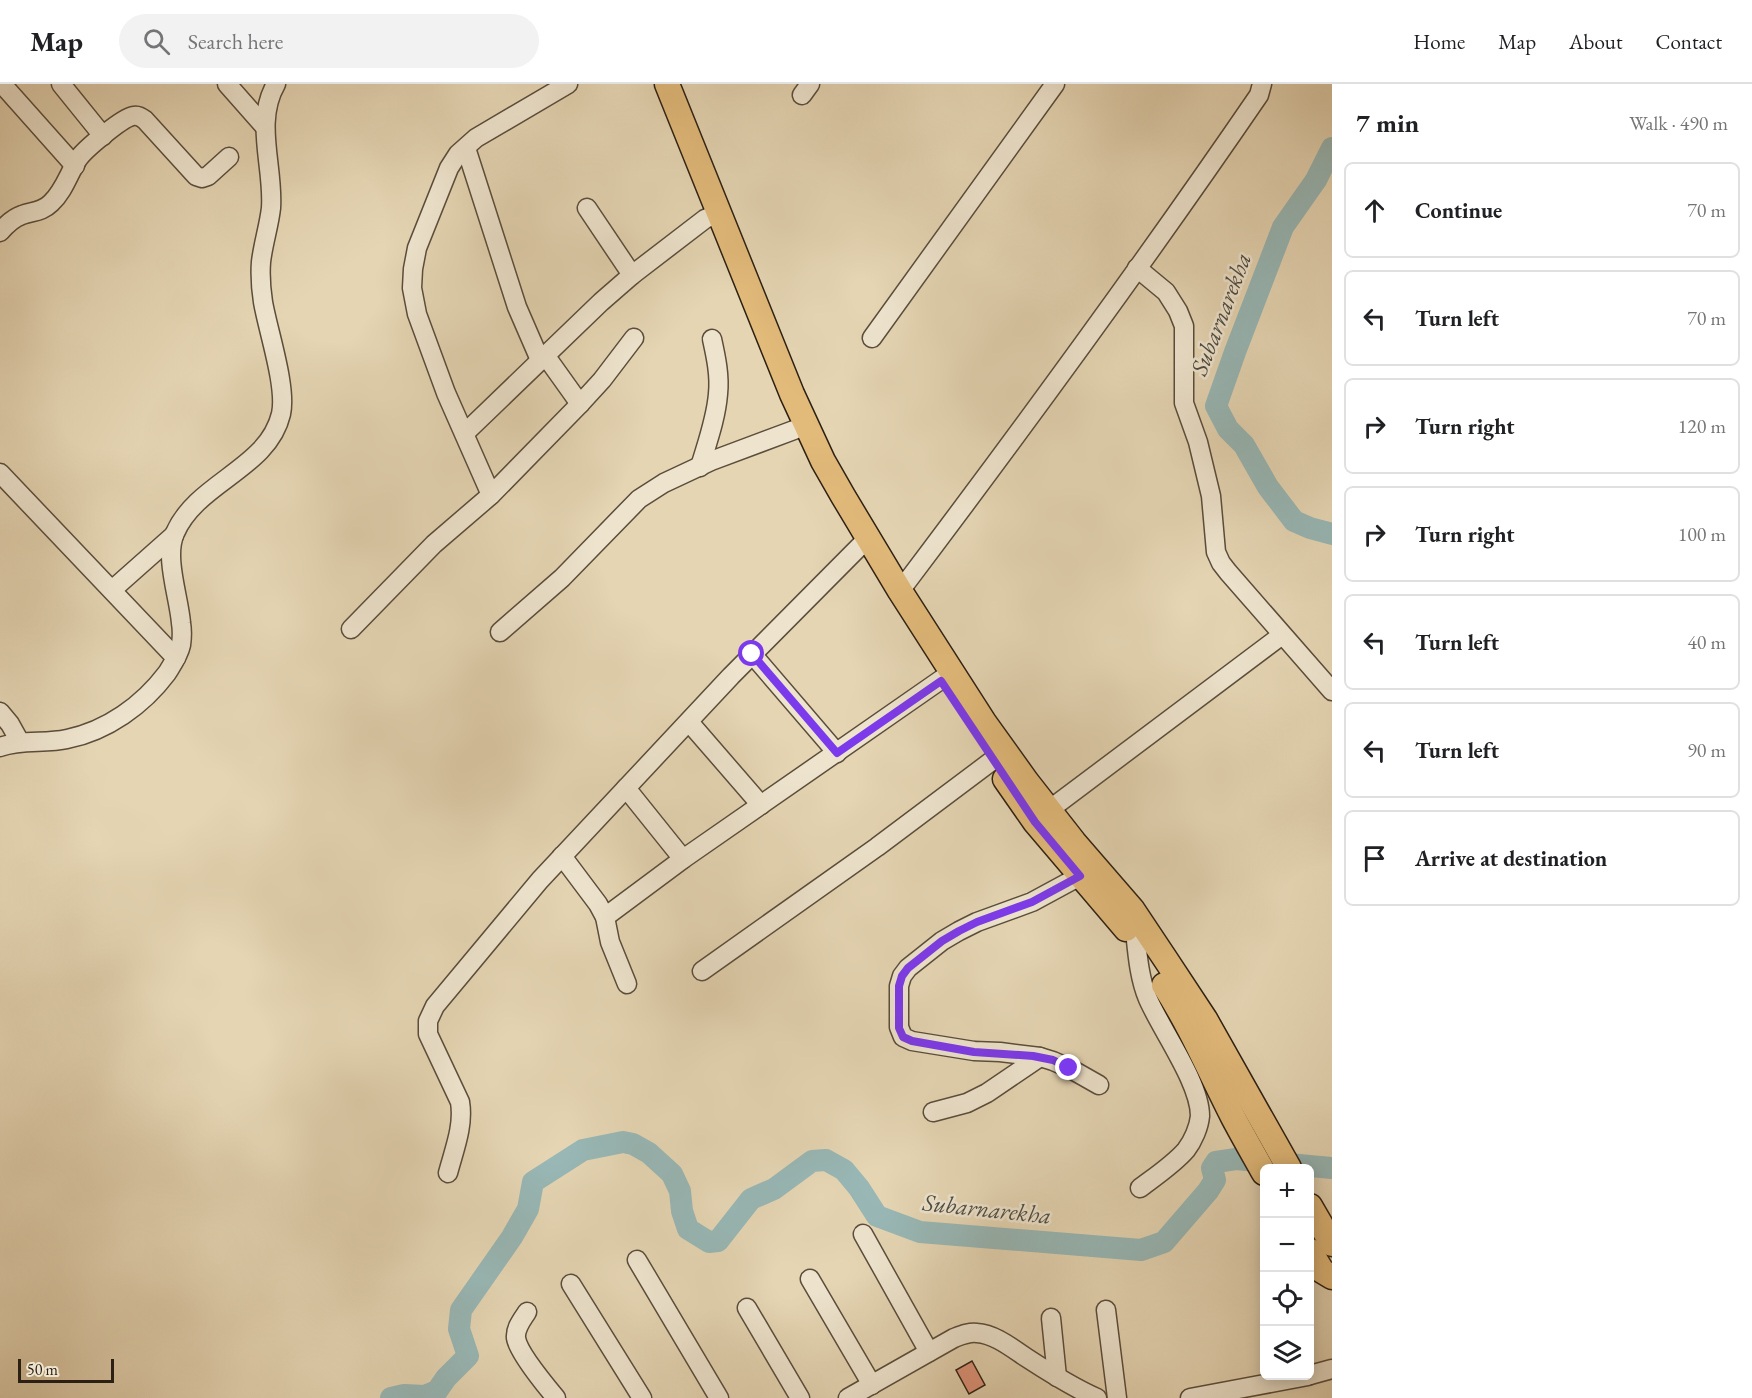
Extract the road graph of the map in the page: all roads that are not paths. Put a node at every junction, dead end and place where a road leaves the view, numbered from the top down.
1 (2, 84) edge
2 (61, 84) edge
3 (227, 84) edge
4 (276, 84) edge
5 (568, 84) edge
6 (657, 84) edge
7 (1055, 84) edge
8 (1262, 84) edge
9 (265, 127) junction
10 (103, 136) junction
11 (466, 147) junction
12 (229, 157) dead end
13 (75, 166) junction
14 (587, 208) dead end
15 (712, 216) junction
16 (0, 232) edge
17 (1137, 268) junction
18 (632, 275) junction
19 (634, 338) dead end
20 (872, 338) dead end
21 (712, 339) dead end
22 (543, 357) junction
23 (580, 404) junction
24 (794, 430) junction
25 (465, 433) junction
26 (700, 467) junction
27 (0, 473) edge
28 (490, 495) junction
29 (174, 535) junction
30 (862, 543) junction
31 (112, 590) junction
32 (900, 591) junction
33 (351, 629) dead end
34 (500, 632) dead end
35 (1282, 635) junction
36 (752, 654) junction
37 (176, 658) junction
38 (946, 676) junction
39 (1332, 691) edge
40 (0, 712) edge
41 (688, 722) junction
42 (20, 742) junction
43 (0, 747) edge
44 (837, 753) junction
45 (993, 760) junction
46 (626, 788) junction
47 (761, 805) junction
48 (1049, 810) junction
49 (562, 856) junction
50 (683, 859) junction
51 (1080, 876) junction
52 (1132, 909) junction
53 (604, 916) junction
54 (1138, 944) junction
55 (702, 971) dead end
56 (627, 984) dead end
57 (1040, 1057) junction
58 (1099, 1085) dead end
59 (933, 1112) dead end
60 (1287, 1164) edge
61 (1260, 1166) edge
62 (448, 1173) dead end
63 (1140, 1188) dead end
64 (1314, 1213) edge
65 (863, 1234) dead end
66 (1332, 1244) edge
67 (1314, 1258) edge
68 (638, 1260) dead end
69 (1332, 1277) edge
70 (810, 1279) dead end
71 (571, 1284) dead end
72 (747, 1308) dead end
73 (1106, 1310) dead end
74 (527, 1312) dead end
75 (1051, 1318) dead end
76 (929, 1352) junction
77 (1332, 1369) edge
78 (1314, 1374) edge
79 (1057, 1377) junction
80 (1289, 1380) edge
81 (872, 1385) junction
82 (1233, 1394) edge
83 (556, 1398) edge
84 (642, 1398) edge
85 (719, 1398) edge
86 (800, 1398) edge
87 (848, 1398) edge
88 (1097, 1398) edge
89 (1117, 1398) edge
90 (1190, 1398) edge

1 - 13 street
2 - 10 street
3 - 9 street
4 - 9 street
5 - 11 street
6 - 15 main road
7 - 20 street
8 - 17 street
9 - 29 street
10 - 12 street
10 - 13 street
11 - 22 street
11 - 25 street
13 - 16 street
14 - 18 street
15 - 18 street
15 - 24 main road
15 - 30 main road
17 - 32 street
17 - 35 street
18 - 22 street
19 - 23 street
21 - 26 street
22 - 23 street
22 - 25 street
23 - 28 street
24 - 26 street
24 - 30 main road
25 - 28 street
26 - 34 street
27 - 31 street
28 - 33 street
29 - 31 street
29 - 37 street
30 - 32 main road
30 - 36 street
30 - 38 main road
31 - 37 street
32 - 38 main road
35 - 39 street
35 - 48 street
36 - 41 street
36 - 44 street
37 - 42 street
38 - 44 street
38 - 45 main road
38 - 48 main road
40 - 42 street
41 - 46 street
41 - 47 street
42 - 43 street
44 - 47 street
45 - 51 main road
45 - 55 street
46 - 49 street
46 - 50 street
47 - 50 street
48 - 52 main road
49 - 53 street
49 - 62 street
50 - 53 street
51 - 54 main road
51 - 57 street
52 - 54 street
52 - 60 main road
53 - 56 street
54 - 61 main road
54 - 63 street
57 - 58 street
57 - 59 street
64 - 66 main road
65 - 76 street
67 - 69 main road
68 - 85 street
70 - 81 street
71 - 84 street
72 - 86 street
73 - 89 street
74 - 83 street
75 - 79 street
76 - 79 street
76 - 81 street
77 - 78 street
79 - 88 street
80 - 82 street
81 - 87 street
82 - 90 street

